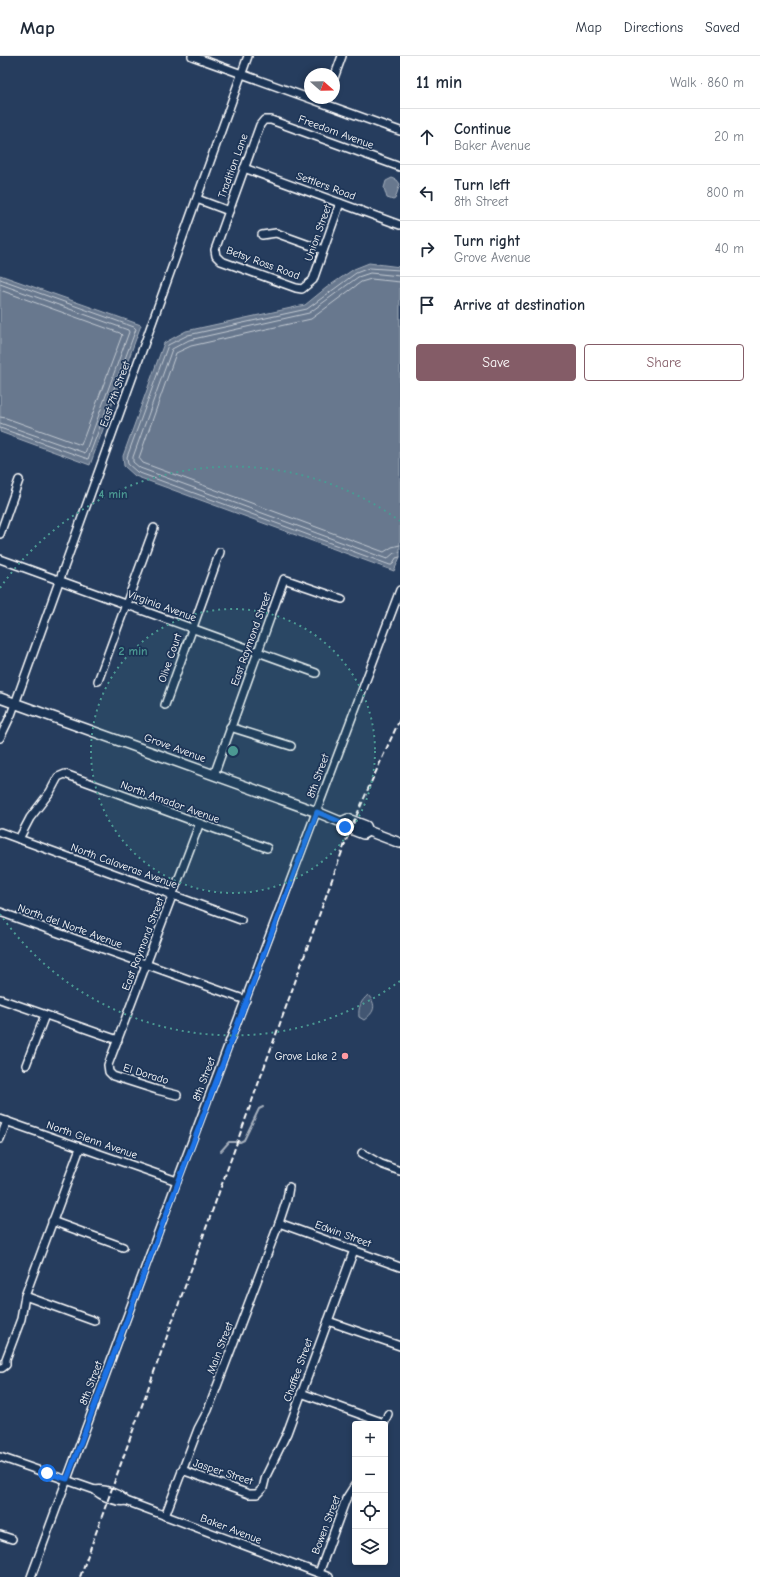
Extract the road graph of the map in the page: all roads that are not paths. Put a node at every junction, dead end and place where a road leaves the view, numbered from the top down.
1 (192, 56) edge
2 (248, 56) edge
3 (342, 56) edge
4 (338, 68) edge
5 (242, 73) junction
6 (304, 94) edge
7 (333, 104) edge
8 (264, 120) joint
9 (400, 131) edge
10 (399, 164) edge
11 (244, 168) junction
12 (197, 199) junction
13 (340, 203) junction
14 (229, 211) junction
15 (400, 224) edge
16 (262, 234) dead end
17 (323, 250) junction
18 (302, 289) joint
19 (19, 480) dead end
20 (154, 528) dead end
21 (0, 534) edge
22 (220, 552) dead end
23 (0, 559) edge
24 (59, 580) junction
25 (400, 590) edge
26 (342, 599) dead end
27 (126, 605) junction
28 (192, 628) junction
29 (258, 653) junction
30 (316, 673) dead end
31 (98, 681) dead end
32 (0, 698) edge
33 (15, 703) junction
34 (165, 705) dead end
35 (230, 727) junction
36 (0, 738) edge
37 (291, 746) dead end
38 (214, 776) junction
39 (317, 812) junction
40 (200, 824) junction
41 (0, 832) edge
42 (19, 839) junction
43 (400, 843) edge
44 (267, 848) dead end
45 (173, 895) junction
46 (0, 912) edge
47 (242, 920) dead end
48 (146, 966) junction
49 (0, 999) edge
50 (246, 1000) junction
51 (45, 1015) junction
52 (118, 1040) junction
53 (26, 1065) dead end
54 (109, 1072) joint
55 (178, 1095) dead end
56 (3, 1120) edge
57 (0, 1139) edge
58 (80, 1148) junction
59 (362, 1153) dead end
60 (400, 1171) edge
61 (178, 1181) junction
62 (289, 1187) dead end
63 (52, 1221) junction
64 (279, 1223) junction
65 (123, 1247) dead end
66 (354, 1250) junction
67 (400, 1267) edge
68 (25, 1296) junction
69 (94, 1321) dead end
70 (328, 1321) junction
71 (400, 1346) edge
72 (1, 1368) edge
73 (301, 1393) junction
74 (388, 1414) dead end
75 (376, 1421) edge
76 (385, 1421) edge
77 (0, 1457) edge
78 (182, 1470) junction
79 (67, 1479) junction
80 (352, 1489) edge
81 (257, 1494) joint
82 (165, 1516) junction
83 (0, 1535) edge
84 (12, 1539) dead end
85 (319, 1573) junction
86 (32, 1577) edge
87 (329, 1577) edge

1 - 5 street
2 - 5 street, East 7th Street
3 - 4 street
5 - 6 street
5 - 12 street, East 7th Street
7 - 9 street
8 - 10 street, Freedom Avenue
8 - 11 street, Tradition Lane
11 - 13 street, Settlers Road
11 - 14 street, Tradition Lane
12 - 14 street, Tradition Lane
12 - 24 street, East 7th Street
13 - 15 street, Settlers Road
13 - 17 street, Union Street
14 - 18 street, Betsy Ross Road
16 - 17 street
17 - 18 street, Union Street
19 - 21 street
20 - 27 street
22 - 28 street, Olive Court
23 - 24 street, Virginia Avenue
24 - 27 street, Virginia Avenue
24 - 33 street, East 7th Street
25 - 39 street, 8th Street
26 - 29 street, East Raymond Street
27 - 28 street, Virginia Avenue
27 - 31 street
28 - 29 street, Virginia Avenue
28 - 34 street, Olive Court
29 - 30 street, Virginia Avenue
29 - 35 street, East Raymond Street
32 - 33 main road, Grove Avenue
33 - 36 street, East 7th Street
33 - 38 main road, Grove Avenue
35 - 37 street
35 - 38 street, East Raymond Street
38 - 39 main road, Grove Avenue
39 - 43 main road, Grove Avenue
39 - 50 street, 8th Street
40 - 42 street, North Amador Avenue
40 - 44 street, North Amador Avenue
40 - 45 street, East Raymond Street
41 - 42 street, North Calaveras Avenue
42 - 45 street, North Calaveras Avenue
45 - 47 street, North Calaveras Avenue
45 - 48 street, East Raymond Street
46 - 48 street, North del Norte Avenue
48 - 50 street, North del Norte Avenue
48 - 52 street, East Raymond Street
49 - 51 street
50 - 61 street, 8th Street
51 - 52 street
51 - 53 street
52 - 54 street, East Raymond Street
54 - 55 street, El Dorado
56 - 57 street
56 - 58 street, North Glenn Avenue
58 - 61 street, North Glenn Avenue
58 - 63 street
59 - 60 street
61 - 79 street, 8th Street
62 - 64 street, Main Street
63 - 65 street
63 - 68 street
64 - 66 street, Edwin Street
64 - 78 street, Main Street
66 - 67 street, Edwin Street
66 - 70 street, Chaffee Street
68 - 69 street
68 - 72 street
70 - 71 street
70 - 73 street, Chaffee Street
73 - 75 street
73 - 81 street, Chaffee Street
74 - 76 street
77 - 79 street, Baker Avenue
78 - 81 street, Jasper Street
78 - 82 street, Main Street
79 - 82 street, Baker Avenue
79 - 86 street, 8th Street
80 - 85 street, Bowen Street
82 - 85 street, Baker Avenue
83 - 84 street
85 - 87 street, Baker Avenue

